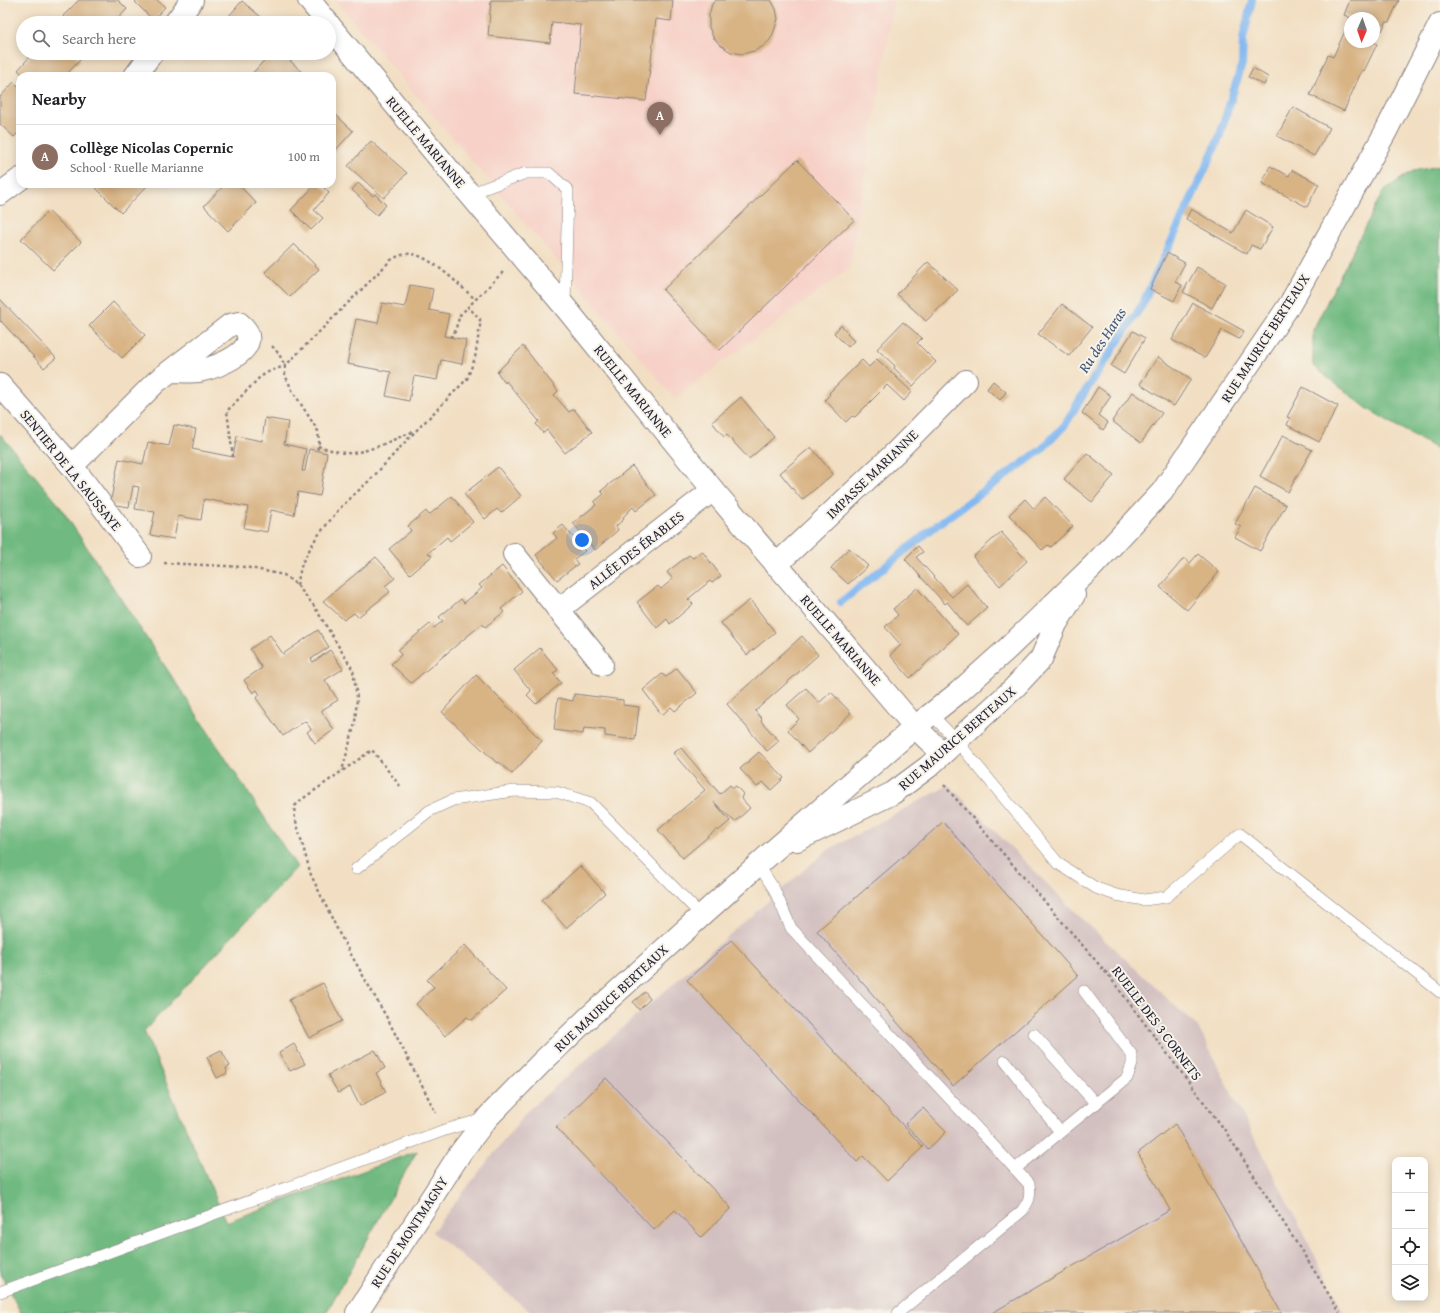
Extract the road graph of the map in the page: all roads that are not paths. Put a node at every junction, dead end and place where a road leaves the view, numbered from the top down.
1 (192, 0) edge
2 (309, 0) edge
3 (180, 16) edge
4 (322, 16) edge
5 (1440, 24) edge
6 (336, 34) edge
7 (147, 60) edge
8 (138, 72) edge
9 (16, 182) edge
10 (0, 194) edge
11 (469, 194) junction
12 (565, 307) junction
13 (171, 371) dead end
14 (966, 381) dead end
15 (0, 385) edge
16 (72, 466) junction
17 (713, 490) junction
18 (514, 554) dead end
19 (140, 556) road end
20 (776, 565) junction
21 (1092, 567) junction
22 (558, 610) junction
23 (602, 664) dead end
24 (923, 720) junction
25 (942, 753) junction
26 (765, 858) junction
27 (356, 869) dead end
28 (701, 915) junction
29 (1084, 991) dead end
30 (1440, 992) edge
31 (1034, 1034) dead end
32 (1005, 1061) dead end
33 (1096, 1104) junction
34 (488, 1117) junction
35 (1060, 1132) junction
36 (461, 1152) joint
37 (1015, 1169) junction
38 (0, 1292) edge
39 (357, 1313) edge
40 (898, 1313) edge

1 - 3 main road
2 - 4 main road, RUELLE MARIANNE
5 - 21 main road, RUE MAURICE BERTEAUX
6 - 11 main road, RUELLE MARIANNE
7 - 8 main road
9 - 10 main road
11 - 12 main road, RUELLE MARIANNE
11 - 12 lane
12 - 17 main road, RUELLE MARIANNE
13 - 16 main road
14 - 20 main road, IMPASSE MARIANNE
15 - 16 main road, SENTIER DE LA SAUSSAYE
16 - 19 main road, SENTIER DE LA SAUSSAYE
17 - 20 main road, RUELLE MARIANNE
17 - 22 main road, ALLÉE DES ÉRABLES
18 - 22 main road
20 - 24 main road, RUELLE MARIANNE
21 - 24 main road, RUE MAURICE BERTEAUX
21 - 25 main road, RUE MAURICE BERTEAUX
22 - 23 main road
24 - 25 main road, RUELLE MARIANNE
24 - 26 main road, RUE MAURICE BERTEAUX
25 - 26 main road, RUE MAURICE BERTEAUX
25 - 30 lane
26 - 28 main road, RUE MAURICE BERTEAUX
26 - 37 lane
27 - 28 lane
28 - 34 main road, RUE MAURICE BERTEAUX
29 - 33 lane
31 - 33 lane
32 - 35 lane
33 - 35 lane
34 - 36 main road, RUE MAURICE BERTEAUX
34 - 38 lane
35 - 37 lane
36 - 39 main road, RUE DE MONTMAGNY
37 - 40 lane

